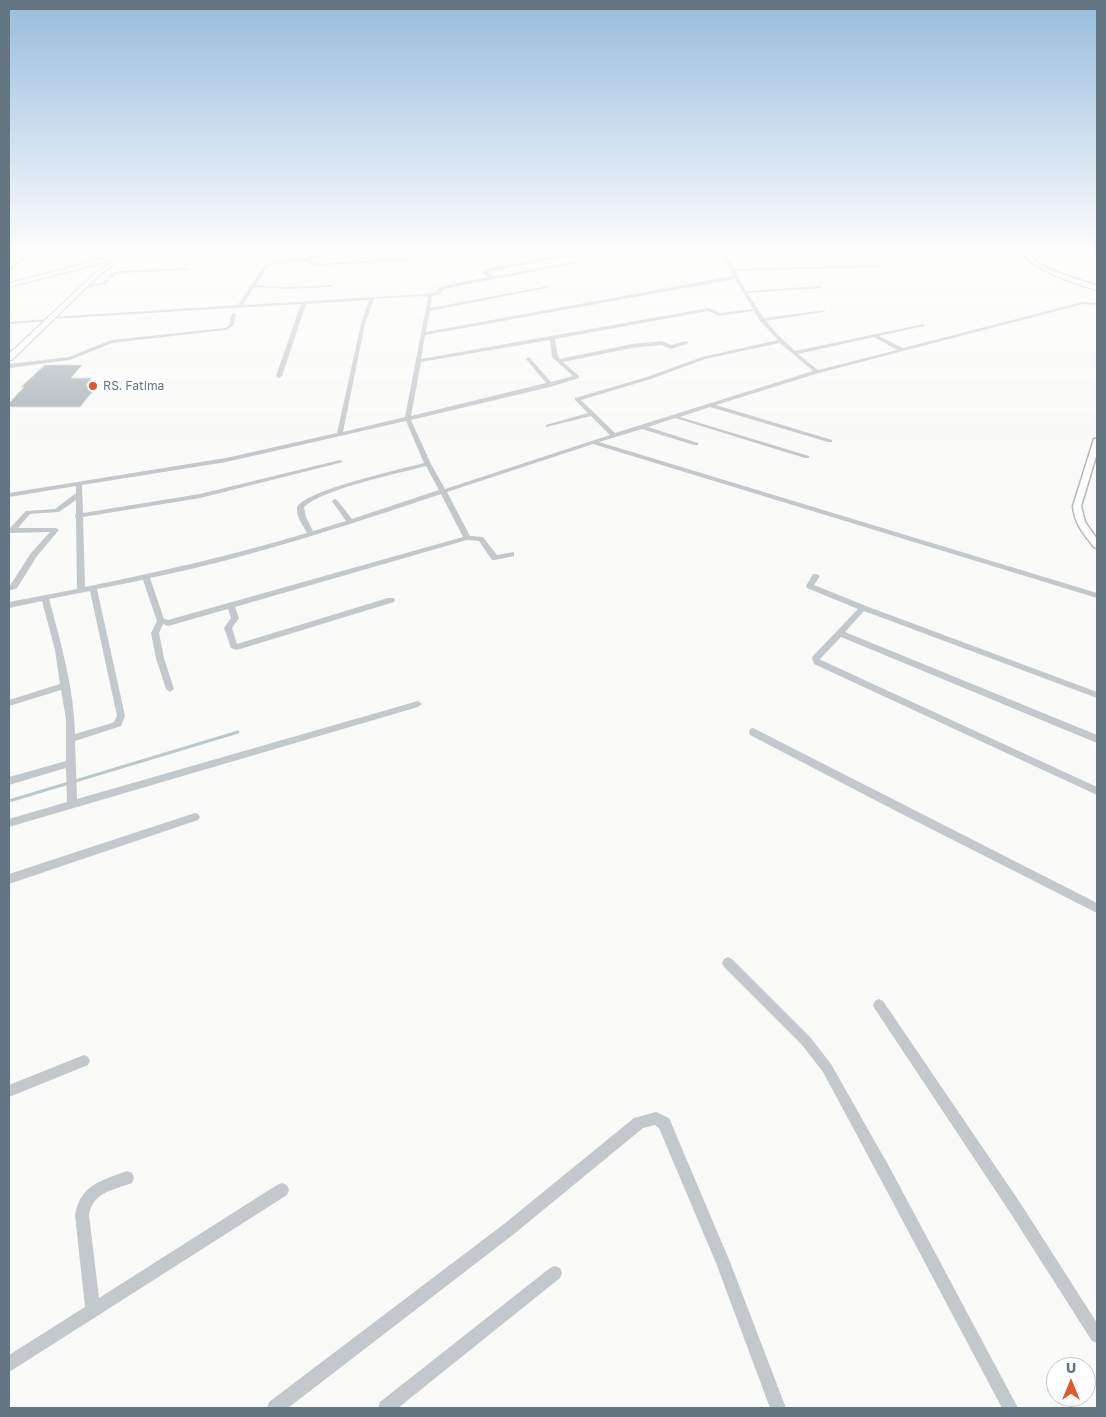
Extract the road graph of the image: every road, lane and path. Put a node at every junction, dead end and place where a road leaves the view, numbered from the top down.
1 (56, 314) edge
2 (122, 314) edge
3 (234, 314) dead end
4 (300, 314) edge
5 (366, 314) edge
6 (427, 314) edge
7 (535, 314) edge
8 (680, 314) edge
9 (758, 314) edge
10 (802, 314) edge
11 (1040, 314) edge
12 (51, 319) junction
13 (762, 320) junction
14 (9, 323) edge
15 (922, 325) dead end
16 (424, 334) junction
17 (876, 336) junction
18 (552, 338) junction
19 (780, 341) junction
20 (686, 343) dead end
21 (13, 350) edge
22 (902, 350) junction
23 (794, 353) junction
24 (9, 358) edge
25 (529, 359) dead end
26 (418, 361) junction
27 (559, 361) junction
28 (9, 366) edge
29 (817, 372) junction
30 (279, 376) dead end
31 (550, 385) junction
32 (712, 406) junction
33 (592, 414) junction
34 (675, 417) junction
35 (408, 420) junction
36 (548, 426) dead end
37 (642, 427) junction
38 (340, 433) junction
39 (614, 436) junction
40 (830, 441) dead end
41 (1097, 441) edge
42 (593, 442) junction
43 (696, 444) dead end
44 (807, 456) dead end
45 (340, 462) dead end
46 (428, 464) junction
47 (79, 485) junction
48 (443, 491) junction
49 (78, 494) junction
50 (9, 495) edge
51 (335, 501) dead end
52 (78, 516) junction
53 (350, 522) junction
54 (10, 531) edge
55 (311, 534) junction
56 (467, 538) junction
57 (1097, 545) edge
58 (511, 554) dead end
59 (816, 576) dead end
60 (146, 577) junction
61 (93, 587) junction
62 (9, 589) edge
63 (81, 590) junction
64 (1097, 596) edge
65 (45, 598) junction
66 (391, 600) dead end
67 (9, 605) edge
68 (231, 606) junction
69 (863, 608) junction
70 (161, 621) junction
71 (840, 633) junction
72 (65, 686) junction
73 (170, 689) dead end
74 (1097, 695) edge
75 (9, 703) edge
76 (418, 704) dead end
77 (753, 732) dead end
78 (71, 739) junction
79 (1097, 739) edge
80 (71, 763) junction
81 (9, 781) edge
82 (1097, 791) edge
83 (72, 804) junction
84 (195, 817) dead end
85 (9, 822) edge
86 (9, 879) edge
87 (1097, 908) edge
88 (728, 963) dead end
89 (879, 1005) dead end
90 (84, 1061) dead end
91 (9, 1091) edge
92 (127, 1178) dead end
93 (282, 1190) dead end
94 (555, 1273) dead end
95 (93, 1310) junction
96 (1097, 1336) edge
97 (9, 1364) edge
98 (275, 1408) edge
99 (386, 1408) edge
100 (778, 1408) edge
101 (1010, 1408) edge

1 - 12 main road
2 - 12 street
3 - 28 street
4 - 30 street
5 - 38 street
6 - 16 street
7 - 16 street
8 - 18 street
9 - 13 street
10 - 13 street
11 - 22 street
12 - 14 street
12 - 21 main road
13 - 19 street
15 - 17 street
16 - 26 street
17 - 22 street
17 - 23 street
18 - 26 street
18 - 27 street
19 - 23 street
19 - 33 street
20 - 27 street
21 - 24 main road
22 - 29 street
23 - 29 street
25 - 31 street
26 - 35 street
27 - 31 street
29 - 32 street
31 - 35 street
32 - 34 street
32 - 40 street
33 - 36 street
33 - 39 street
34 - 37 street
34 - 44 street
35 - 38 street
35 - 46 street
37 - 39 street
37 - 43 street
38 - 47 street
39 - 42 street
41 - 57 street
42 - 48 street
42 - 64 street
45 - 52 street
46 - 48 street
46 - 55 street
47 - 49 street
47 - 50 street
48 - 53 street
48 - 56 street
49 - 52 street
49 - 54 street
51 - 53 street
52 - 63 street
53 - 55 street
54 - 62 street
55 - 60 street
56 - 58 street
56 - 68 street
59 - 69 street
60 - 61 street
60 - 70 street
61 - 63 street
61 - 78 street
63 - 65 street
65 - 67 street
65 - 72 street
66 - 68 street
68 - 70 street
69 - 71 street
69 - 74 street
70 - 73 street
71 - 79 street
71 - 82 street
72 - 75 street
72 - 78 street
76 - 83 street
77 - 87 street
78 - 80 street
80 - 81 street
80 - 83 street
83 - 85 street
84 - 86 street
88 - 101 street
89 - 96 street
90 - 91 street
92 - 95 street
93 - 95 street
94 - 99 street
95 - 97 street
98 - 100 street

